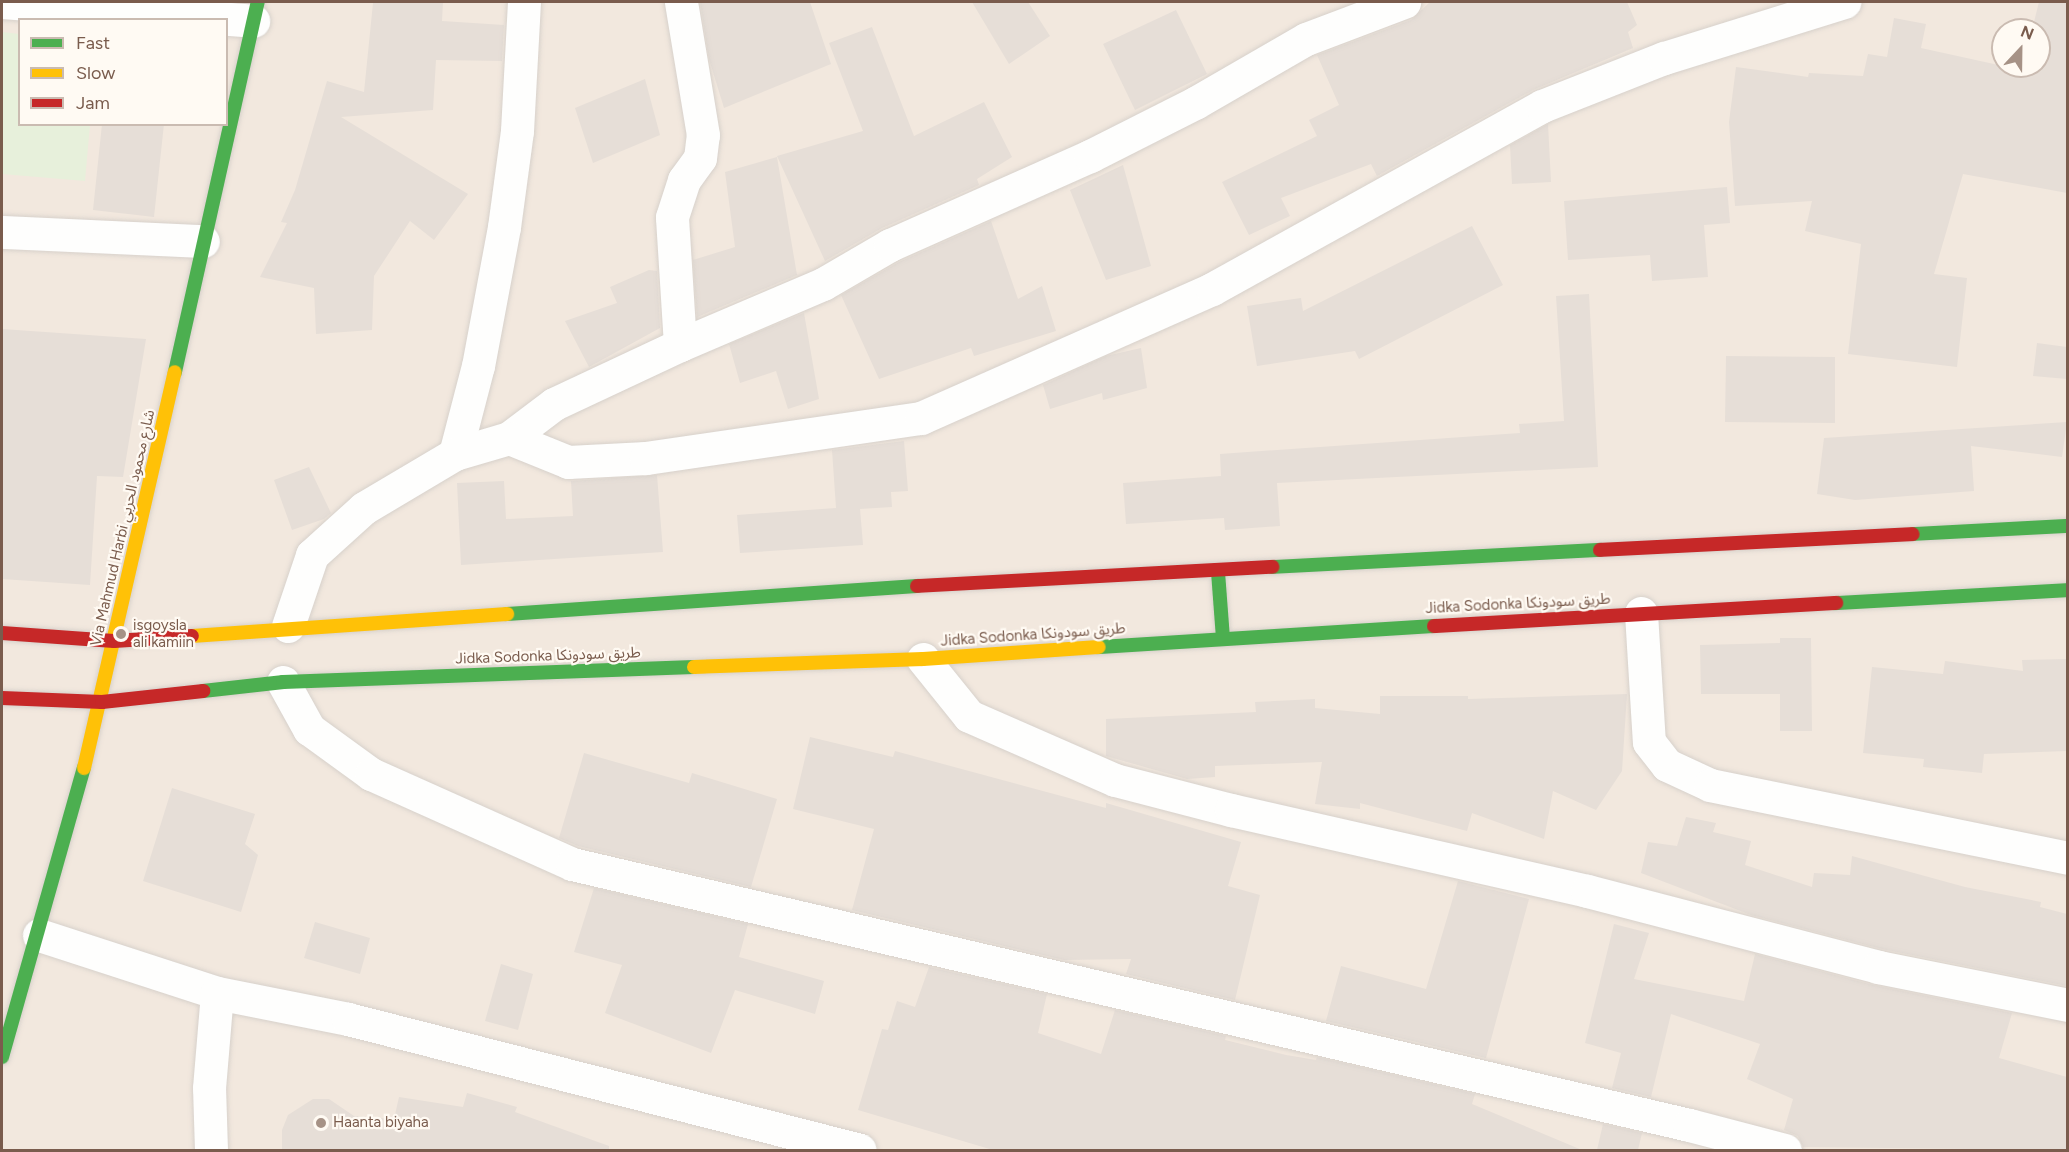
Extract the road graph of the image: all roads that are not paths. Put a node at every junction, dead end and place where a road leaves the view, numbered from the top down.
1 (5, 2) edge
2 (524, 2) edge
3 (681, 2) edge
4 (1404, 2) edge
5 (1844, 2) edge
6 (255, 11) edge
7 (2, 232) edge
8 (204, 241) junction
9 (680, 345) junction
10 (509, 438) junction
11 (455, 454) junction
12 (2067, 526) edge
13 (1218, 572) junction
14 (2067, 590) edge
15 (1641, 613) junction
16 (288, 626) junction
17 (2, 633) edge
18 (1223, 638) junction
19 (114, 641) junction
20 (923, 659) junction
21 (283, 682) junction
22 (2, 698) edge
23 (102, 702) junction
24 (2067, 858) edge
25 (39, 935) junction
26 (217, 993) junction
27 (2067, 1005) edge
28 (2, 1057) edge
29 (211, 1150) edge
30 (860, 1150) edge
31 (1785, 1150) edge

1 - 6 street
2 - 11 street
3 - 9 street
4 - 9 street
5 - 10 street
6 - 8 main road, Via Mahmud Harbi شارع محمود الحربي
7 - 8 street
8 - 19 main road, Via Mahmud Harbi شارع محمود الحربي
9 - 10 street
10 - 11 street
11 - 16 street
12 - 13 main road
13 - 16 main road
13 - 18 main road
14 - 15 main road, Jidka Sodonka طريق سودونكا
15 - 18 main road, Jidka Sodonka طريق سودونكا
15 - 24 street
16 - 19 main road
17 - 19 main road
18 - 20 main road, Jidka Sodonka طريق سودونكا
19 - 23 main road, Via Mahmud Harbi شارع محمود الحربي
20 - 21 main road, Jidka Sodonka طريق سودونكا
20 - 27 street
21 - 23 main road, Jidka Sodonka طريق سودونكا
21 - 31 street
22 - 23 main road, Jidka Sodonka طريق سودونكا
23 - 25 main road, Via Mahmud Harbi شارع محمود الحربي
25 - 26 street
25 - 28 main road, Via Mahmud Harbi شارع محمود الحربي
26 - 29 street
26 - 30 street

